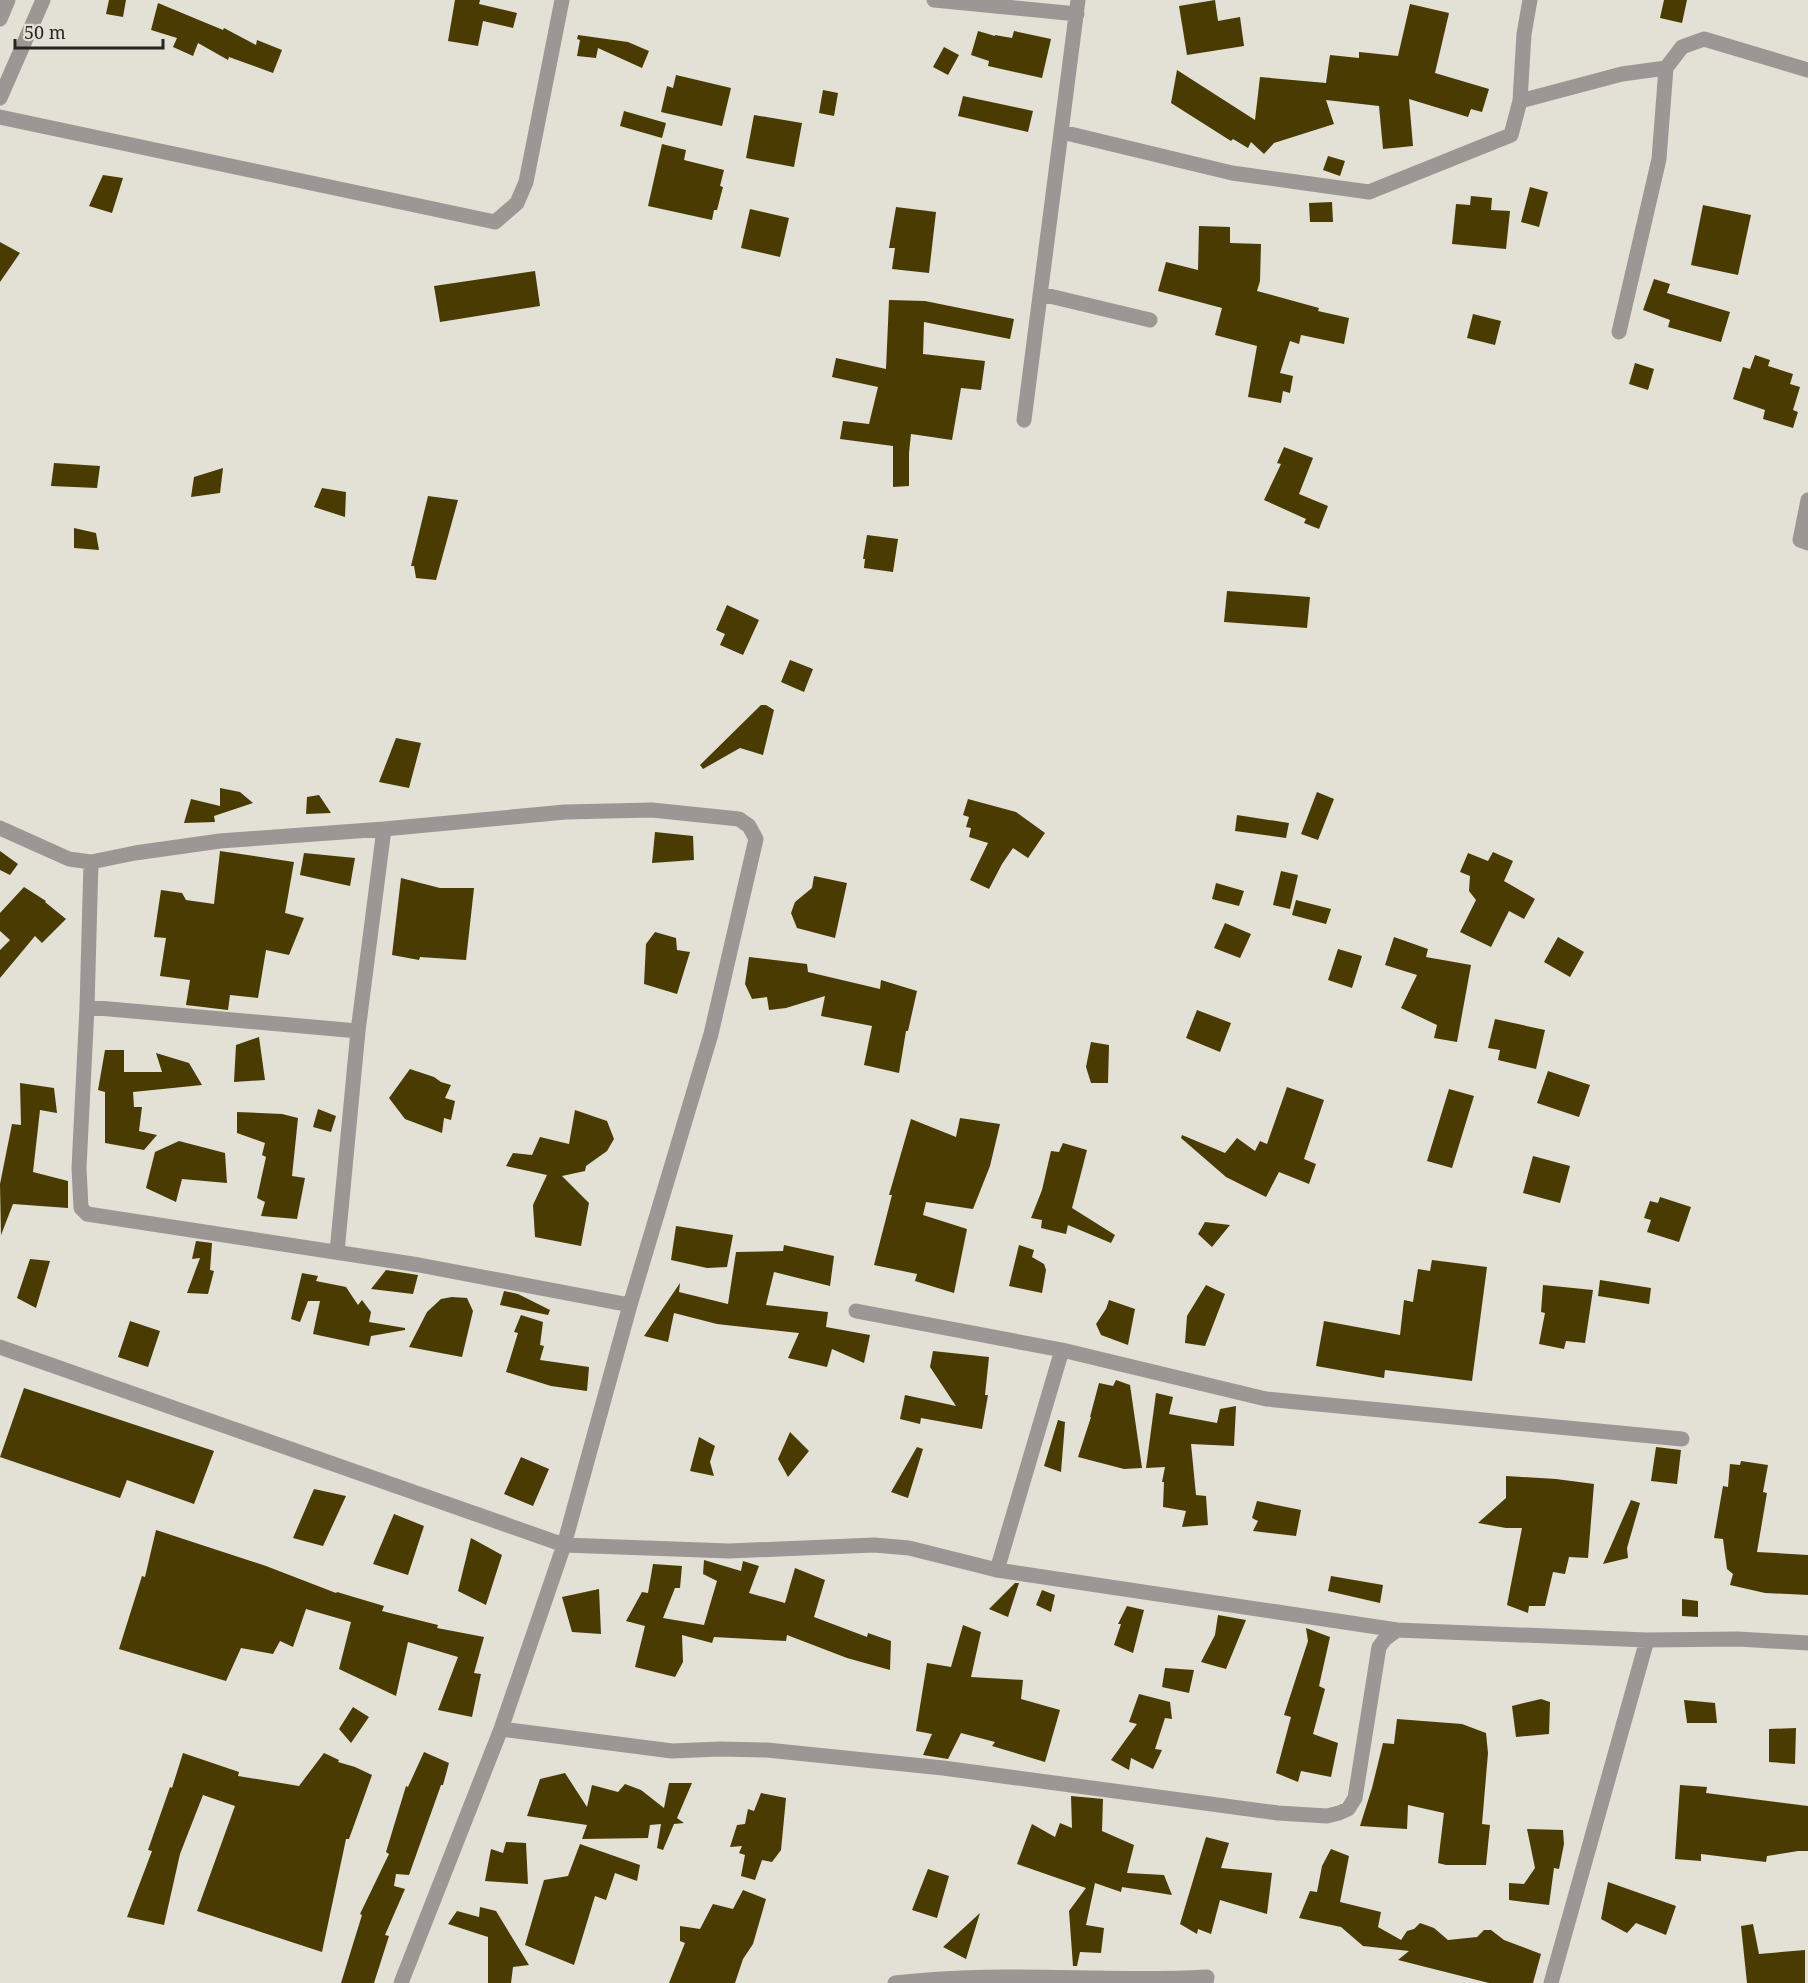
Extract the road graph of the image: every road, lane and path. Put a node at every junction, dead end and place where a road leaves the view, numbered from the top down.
1 (8, 0) edge
2 (42, 0) edge
3 (562, 0) edge
4 (934, 0) edge
5 (1530, 0) edge
6 (1078, 7) edge
7 (0, 18) edge
8 (1666, 68) junction
9 (1808, 70) edge
10 (0, 98) edge
11 (1520, 101) junction
12 (0, 117) edge
13 (1062, 132) junction
14 (1041, 294) junction
15 (1150, 320) dead end
16 (1620, 332) dead end
17 (1024, 420) dead end
18 (1808, 500) edge
19 (1808, 543) edge
20 (0, 828) edge
21 (384, 829) junction
22 (91, 862) junction
23 (87, 1007) junction
24 (358, 1031) junction
25 (337, 1252) junction
26 (630, 1305) junction
27 (856, 1311) dead end
28 (0, 1347) edge
29 (1062, 1350) junction
30 (1682, 1439) dead end
31 (564, 1545) junction
32 (997, 1570) junction
33 (1397, 1630) junction
34 (1647, 1640) junction
35 (1808, 1643) edge
36 (501, 1729) junction
37 (401, 1983) edge
38 (895, 1983) edge
39 (1206, 1983) edge
40 (1551, 1983) edge

1 - 7 street
2 - 10 street
3 - 12 street
4 - 6 street
5 - 11 street
6 - 13 street
8 - 9 street
8 - 11 street
8 - 16 street
11 - 13 street
13 - 14 street
14 - 15 street
14 - 17 street
18 - 19 street
20 - 22 street
21 - 22 street
21 - 24 street
21 - 26 street
22 - 23 street
23 - 24 street
23 - 25 street
24 - 25 street
25 - 26 street
26 - 31 street
27 - 29 street
28 - 31 street
29 - 30 street
29 - 32 street
31 - 32 street
31 - 36 street
32 - 33 street
33 - 34 street
33 - 36 street
34 - 35 street
34 - 40 street
36 - 37 street
38 - 39 street

